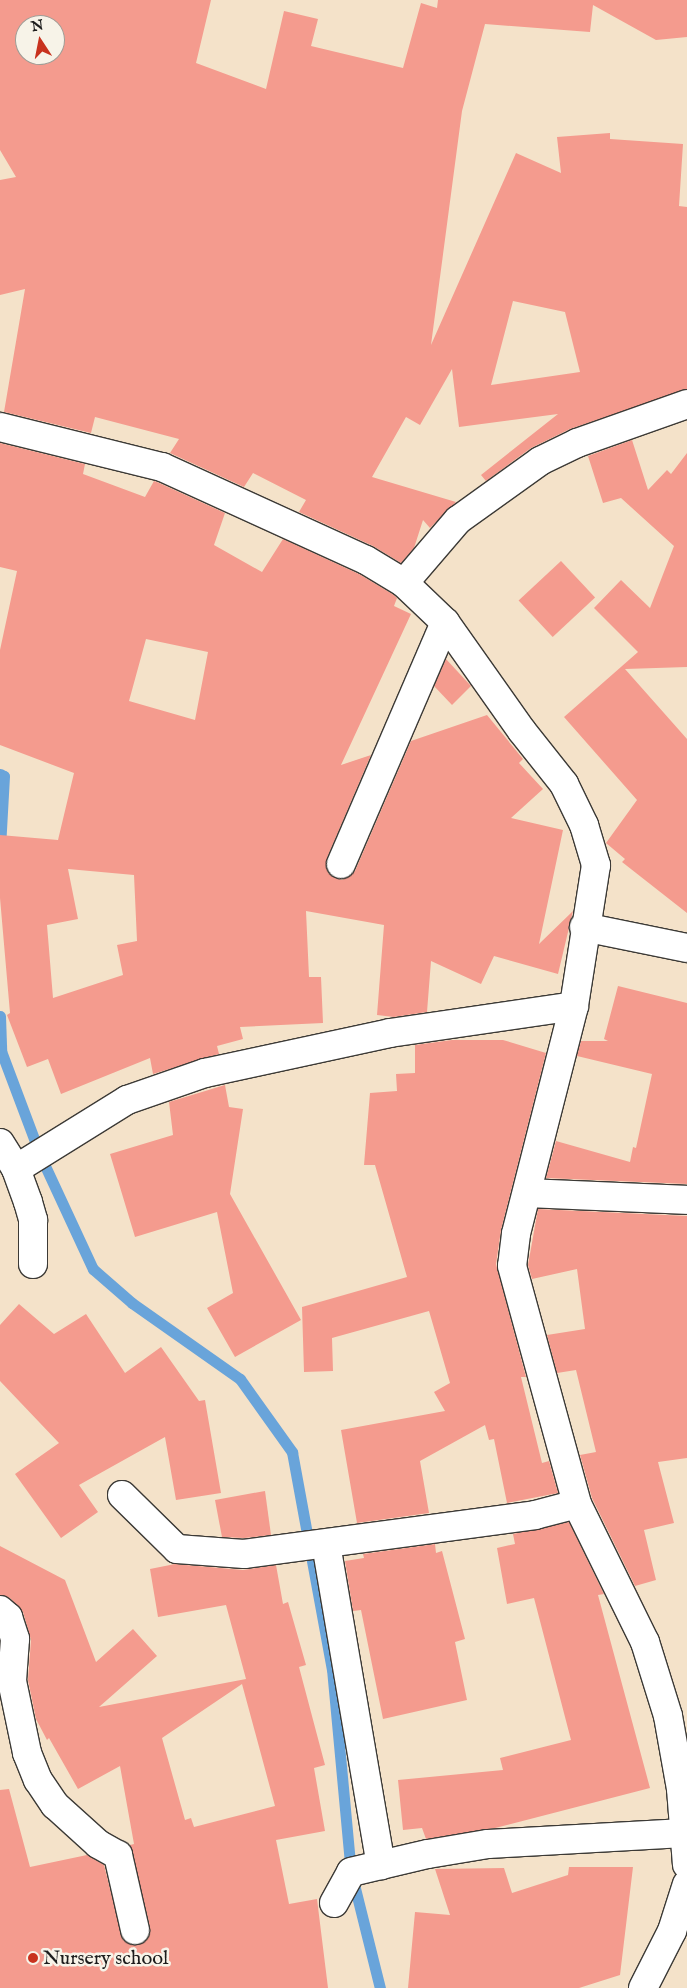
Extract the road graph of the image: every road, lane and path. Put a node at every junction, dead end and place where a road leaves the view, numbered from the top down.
1 (687, 404) edge
2 (0, 427) edge
3 (404, 583) junction
4 (445, 622) junction
5 (341, 864) dead end
6 (584, 928) junction
7 (687, 948) edge
8 (574, 1006) junction
9 (0, 1144) edge
10 (16, 1169) junction
11 (529, 1193) junction
12 (687, 1200) edge
13 (33, 1264) dead end
14 (122, 1495) dead end
15 (577, 1504) junction
16 (326, 1544) junction
17 (0, 1610) edge
18 (684, 1833) junction
19 (381, 1865) junction
20 (687, 1865) edge
21 (687, 1884) edge
22 (334, 1903) dead end
23 (135, 1930) dead end
24 (644, 1988) edge

1 - 3 street
2 - 3 street
3 - 4 street
4 - 5 street
4 - 6 street
6 - 7 street
6 - 8 street
8 - 10 street
8 - 11 street
9 - 10 street
10 - 13 street
11 - 12 street
11 - 15 street
14 - 16 street
15 - 16 street
15 - 18 street
16 - 19 street
17 - 23 street
18 - 19 street
18 - 20 street
19 - 22 street
21 - 24 street

